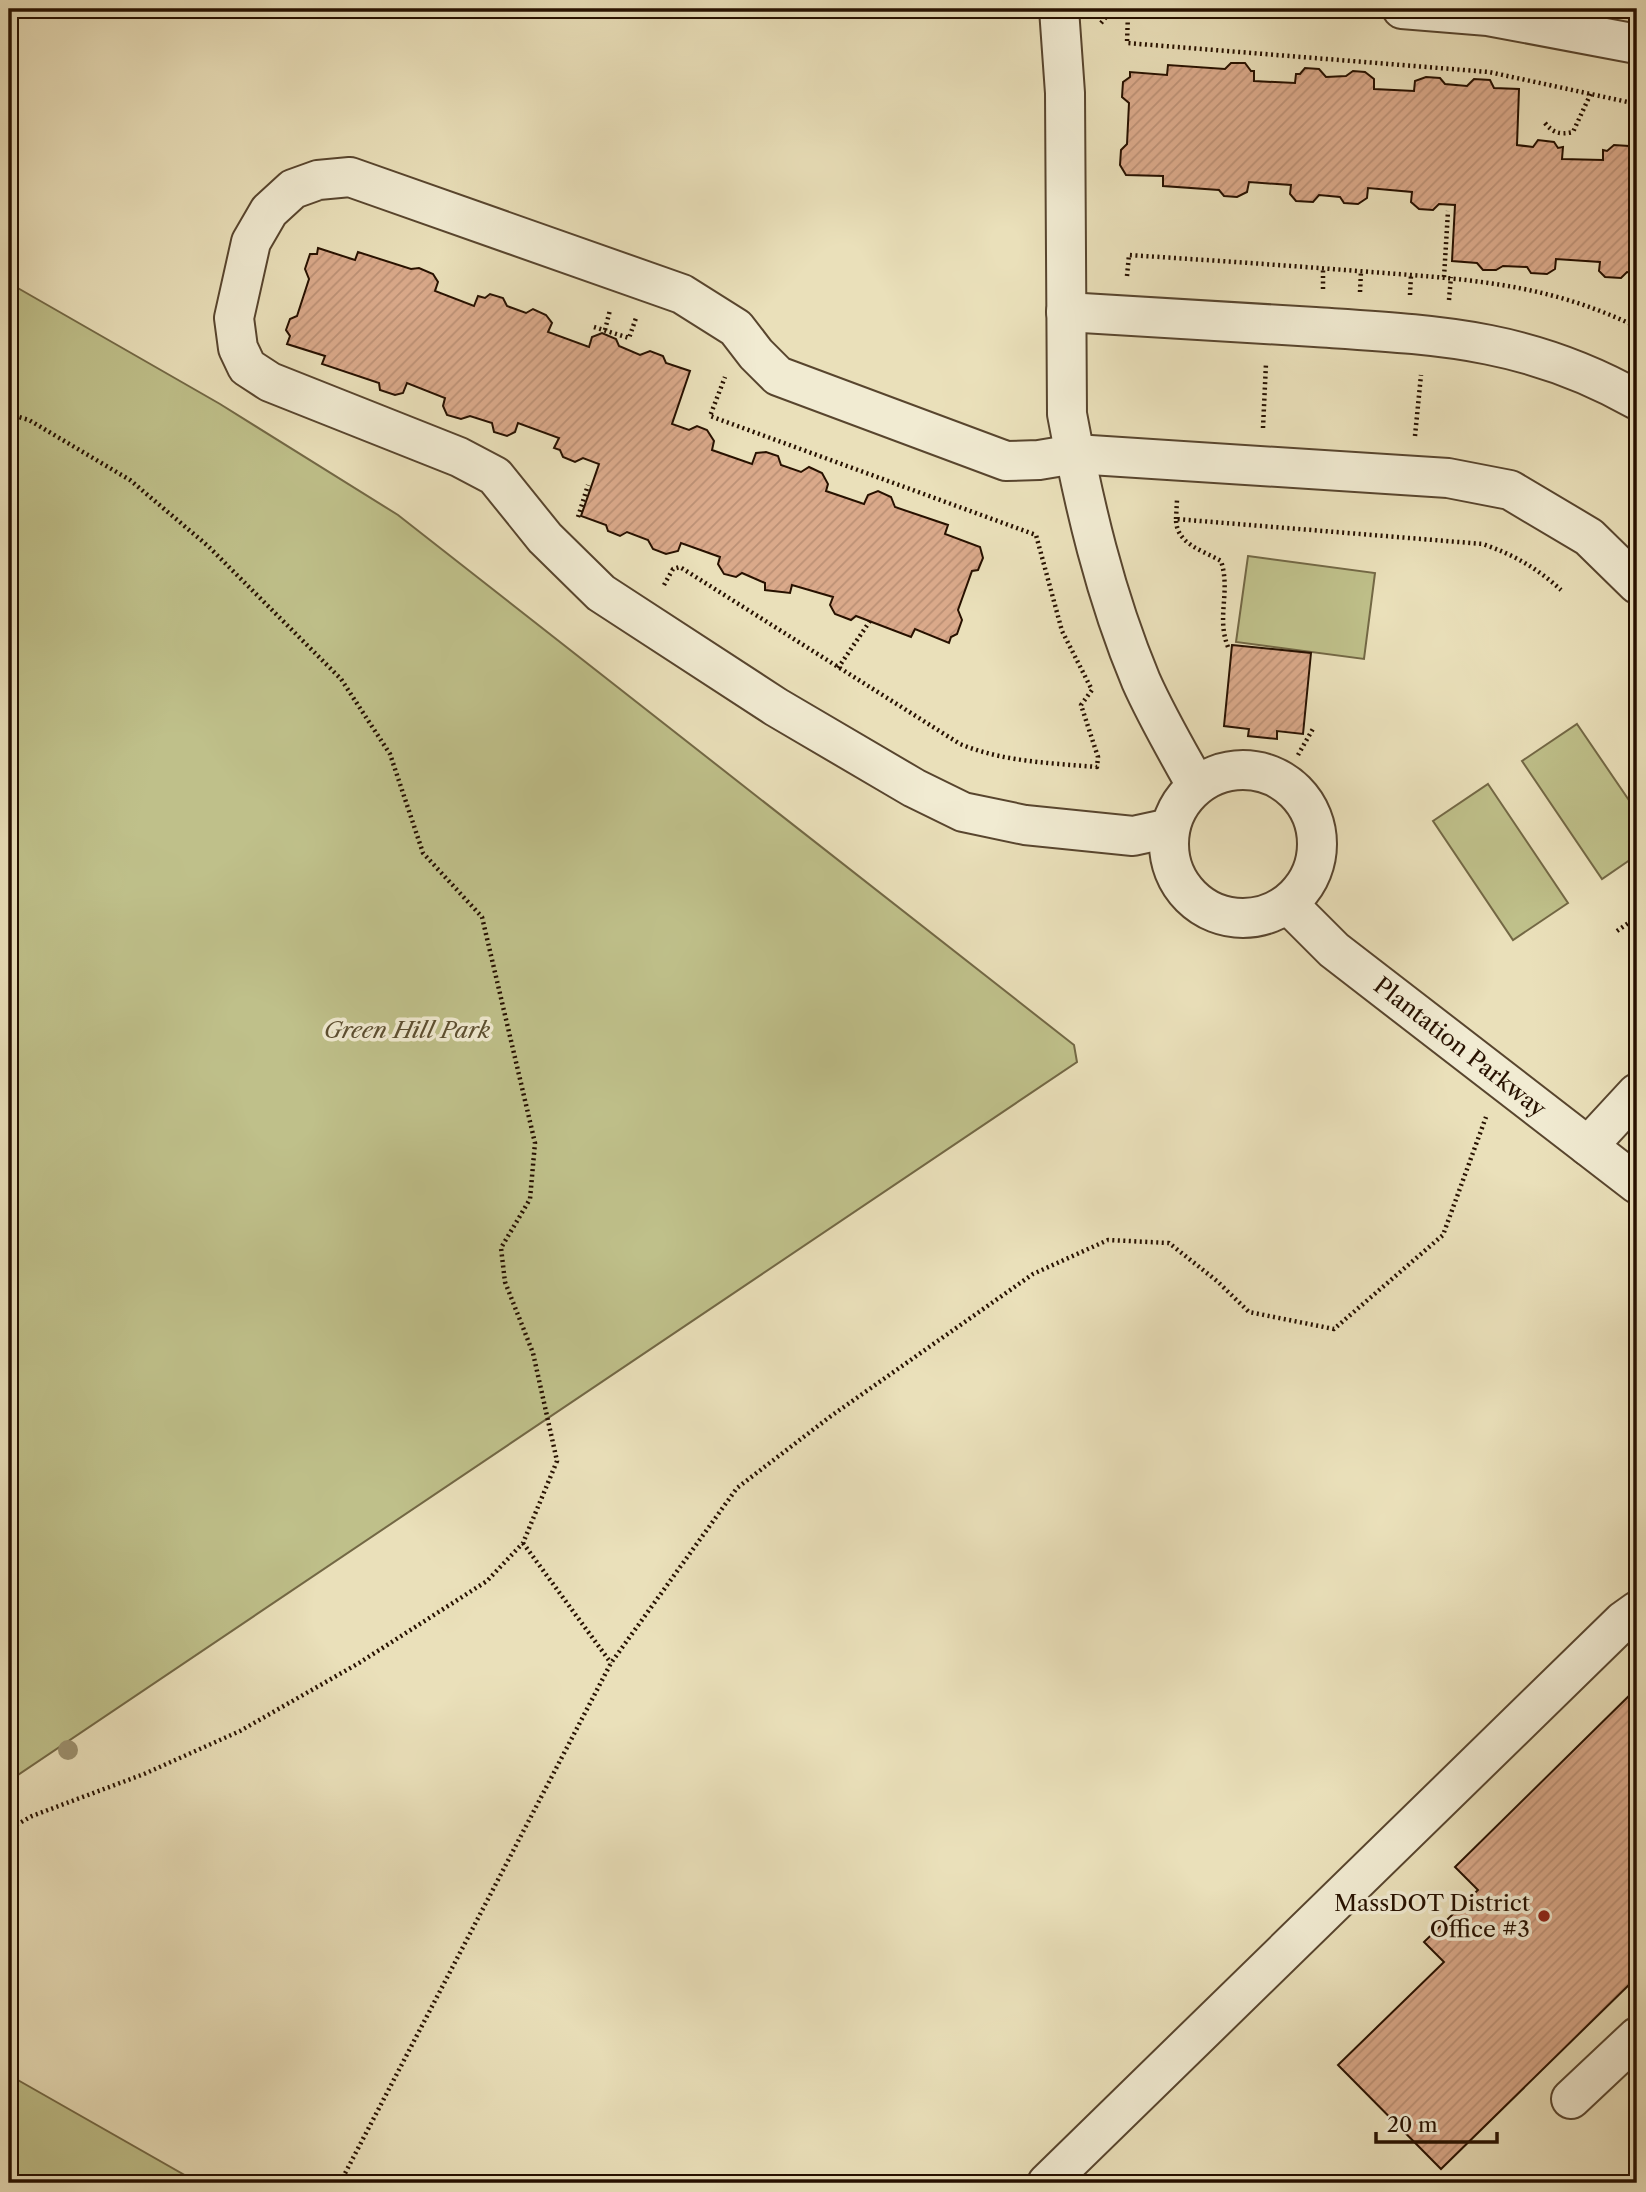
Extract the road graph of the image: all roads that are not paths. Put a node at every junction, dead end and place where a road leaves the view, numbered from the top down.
1 (1059, 9) edge
2 (1402, 9) edge
3 (1637, 44) edge
4 (1066, 312) junction
5 (1637, 400) edge
6 (1075, 454) junction
7 (1634, 573) edge
8 (1196, 785) junction
9 (1170, 828) junction
10 (1288, 904) junction
11 (1637, 1093) edge
12 (1588, 1146) junction
13 (1637, 1184) edge
14 (1637, 1611) edge
15 (1637, 2037) edge
16 (1572, 2099) dead end
17 (1047, 2183) edge

1 - 4 street
2 - 3 street
4 - 5 street
4 - 6 street
6 - 7 street
6 - 8 street
6 - 9 street
8 - 9 street
8 - 10 street
9 - 10 street
10 - 12 street, Plantation Parkway
11 - 12 street
12 - 13 street, Plantation Parkway
14 - 17 street
15 - 16 street

